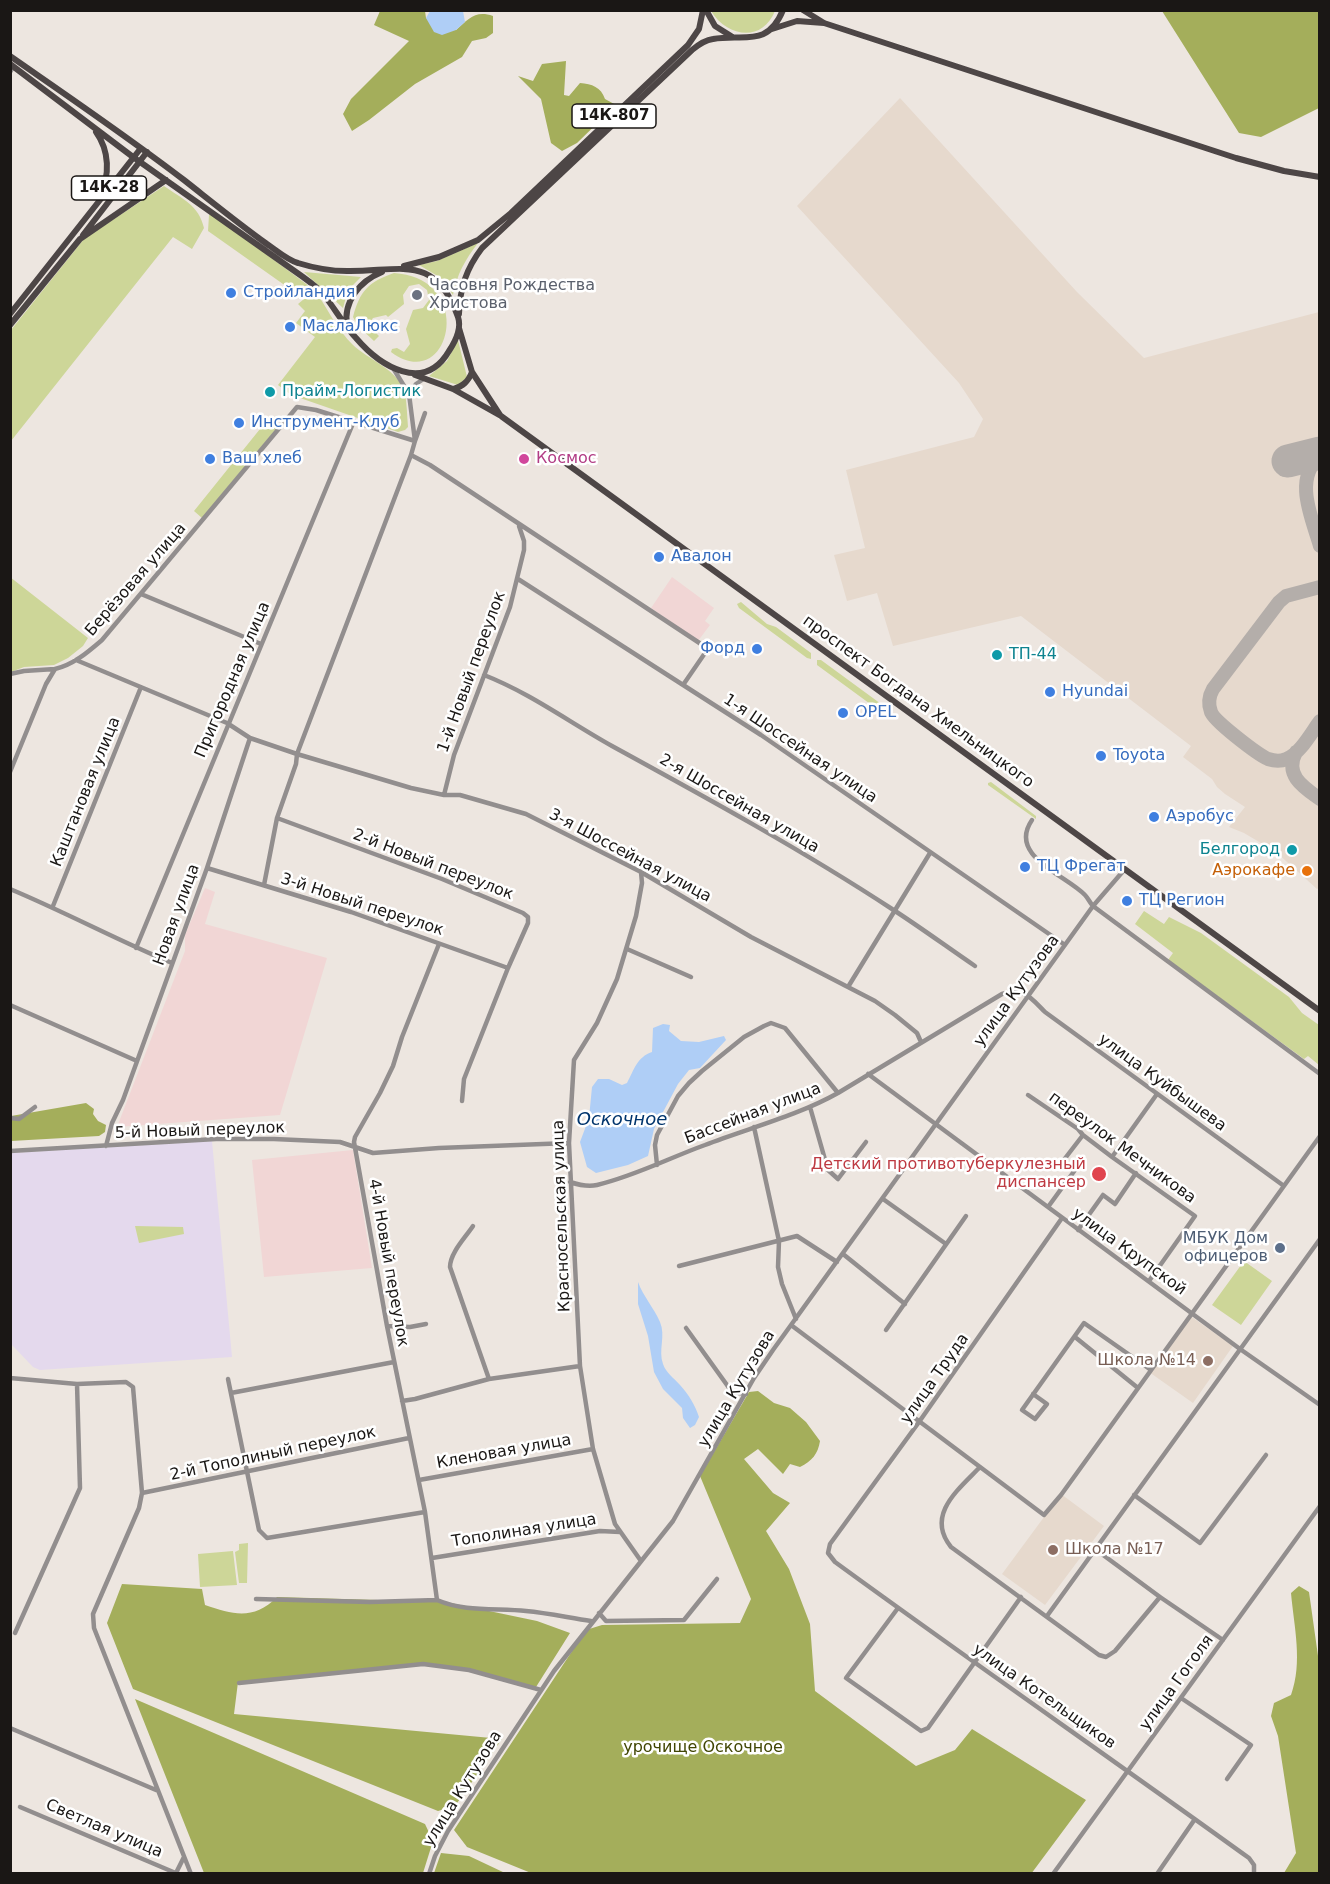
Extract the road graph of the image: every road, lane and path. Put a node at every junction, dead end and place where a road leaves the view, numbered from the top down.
1 (704, 10) edge
2 (783, 10) edge
3 (803, 10) edge
4 (824, 23) junction
5 (770, 29) junction
6 (735, 37) junction
7 (10, 56) edge
8 (11, 68) edge
9 (92, 125) junction
10 (141, 148) junction
11 (147, 152) junction
12 (133, 157) junction
13 (140, 162) junction
14 (1320, 177) edge
15 (166, 180) junction
16 (79, 230) junction
17 (80, 239) junction
18 (392, 268) junction
19 (10, 314) edge
20 (459, 324) junction
21 (10, 325) edge
22 (348, 327) junction
23 (393, 368) junction
24 (472, 372) junction
25 (415, 375) junction
26 (425, 378) junction
27 (453, 389) junction
28 (410, 394) junction
29 (424, 413) dead end
30 (501, 416) junction
31 (354, 421) junction
32 (415, 441) junction
33 (411, 455) junction
34 (518, 524) junction
35 (518, 579) junction
36 (141, 594) junction
37 (261, 644) junction
38 (76, 660) junction
39 (55, 669) junction
40 (10, 674) edge
41 (484, 675) junction
42 (683, 685) junction
43 (141, 687) junction
44 (227, 723) junction
45 (250, 738) junction
46 (297, 754) junction
47 (10, 772) edge
48 (444, 795) junction
49 (277, 819) junction
50 (1032, 820) dead end
51 (930, 853) junction
52 (207, 868) junction
53 (1125, 869) junction
54 (641, 872) junction
55 (264, 885) junction
56 (10, 889) edge
57 (53, 906) junction
58 (1093, 906) junction
59 (894, 909) junction
60 (439, 944) junction
61 (1065, 945) junction
62 (136, 948) junction
63 (627, 949) junction
64 (172, 963) junction
65 (975, 966) dead end
66 (508, 968) junction
67 (691, 977) dead end
68 (848, 987) junction
69 (1029, 996) junction
70 (10, 1005) edge
71 (1320, 1011) edge
72 (921, 1042) junction
73 (137, 1061) junction
74 (868, 1074) junction
75 (1320, 1074) edge
76 (838, 1093) junction
77 (1157, 1094) junction
78 (1028, 1095) dead end
79 (462, 1101) dead end
80 (34, 1107) dead end
81 (810, 1107) junction
82 (10, 1118) edge
83 (936, 1126) junction
84 (754, 1127) junction
85 (1083, 1135) junction
86 (1320, 1136) edge
87 (866, 1142) dead end
88 (569, 1143) junction
89 (106, 1146) junction
90 (355, 1149) junction
91 (10, 1151) edge
92 (1112, 1158) junction
93 (657, 1165) junction
94 (1136, 1173) junction
95 (570, 1182) junction
96 (1284, 1186) junction
97 (883, 1199) junction
98 (1048, 1207) junction
99 (966, 1216) dead end
100 (1062, 1218) junction
101 (473, 1226) dead end
102 (1078, 1230) junction
103 (1320, 1239) edge
104 (779, 1241) junction
105 (946, 1244) junction
106 (843, 1254) junction
107 (837, 1262) junction
108 (679, 1266) dead end
109 (1149, 1281) junction
110 (905, 1304) junction
111 (1193, 1314) junction
112 (796, 1318) junction
113 (426, 1324) dead end
114 (387, 1326) junction
115 (790, 1326) junction
116 (686, 1328) dead end
117 (886, 1330) dead end
118 (1075, 1337) junction
119 (1239, 1349) junction
120 (394, 1362) junction
121 (580, 1366) junction
122 (1151, 1370) junction
123 (10, 1378) edge
124 (228, 1379) dead end
125 (489, 1379) junction
126 (77, 1384) junction
127 (1138, 1388) junction
128 (231, 1393) junction
129 (747, 1394) junction
130 (1033, 1394) junction
131 (402, 1401) junction
132 (1320, 1405) edge
133 (920, 1422) junction
134 (409, 1438) junction
135 (593, 1449) junction
136 (1266, 1455) dead end
137 (980, 1467) junction
138 (249, 1470) junction
139 (419, 1480) junction
140 (142, 1493) junction
141 (1134, 1495) junction
142 (1320, 1506) edge
143 (425, 1512) junction
144 (620, 1532) junction
145 (1095, 1549) junction
146 (828, 1553) joint
147 (432, 1558) junction
148 (641, 1561) junction
149 (717, 1579) dead end
150 (1021, 1597) junction
151 (1160, 1597) junction
152 (256, 1599) dead end
153 (437, 1600) junction
154 (898, 1608) junction
155 (599, 1613) junction
156 (1047, 1616) junction
157 (591, 1621) junction
158 (15, 1633) dead end
159 (1223, 1640) junction
160 (974, 1664) junction
161 (239, 1683) dead end
162 (541, 1690) junction
163 (1181, 1698) junction
164 (10, 1728) edge
165 (1128, 1770) junction
166 (1227, 1779) dead end
167 (156, 1790) junction
168 (20, 1807) dead end
169 (1195, 1819) junction
170 (184, 1857) junction
171 (177, 1873) edge
172 (191, 1874) edge
173 (429, 1874) edge
174 (1053, 1874) edge
175 (1157, 1874) edge
176 (1254, 1874) edge

1 - 6 main road
1 - 18 main road, 14К-807
2 - 5 main road
3 - 4 main road
4 - 5 main road
4 - 14 main road
5 - 6 main road, 14К-807
6 - 20 main road, 14К-807
7 - 10 main road
8 - 9 main road, 14К-28
9 - 12 main road, 14К-28
9 - 16 main road
10 - 11 main road
10 - 12 main road, 14К-28
11 - 13 main road, 14К-28
11 - 18 main road, 14К-28
12 - 13 main road, 14К-28
12 - 16 main road, 14К-28
13 - 15 main road, 14К-28
13 - 17 main road, 14К-28
15 - 17 main road
15 - 22 main road, 14К-28
16 - 19 main road, 14К-28
17 - 21 main road, 14К-28
18 - 20 main road
18 - 22 main road
20 - 24 main road, проспект Богдана Хмельницкого
20 - 25 main road
22 - 23 main road
23 - 25 main road
23 - 28 street
24 - 27 main road
24 - 30 main road, проспект Богдана Хмельницкого
25 - 26 main road
26 - 27 main road, проспект Богдана Хмельницкого
26 - 28 street
27 - 30 main road, проспект Богдана Хмельницкого
28 - 32 street
29 - 32 street
30 - 53 main road, проспект Богдана Хмельницкого
31 - 32 street
31 - 36 street, Берёзовая улица
31 - 37 street, Пригородная улица
32 - 33 street
33 - 34 street
33 - 46 street
34 - 35 street, 1-й Новый переулок
34 - 42 street
35 - 41 street, 1-й Новый переулок
35 - 42 street, 1-я Шоссейная улица
36 - 37 street
36 - 38 street, Берёзовая улица
37 - 44 street, Пригородная улица
38 - 39 street, Берёзовая улица
38 - 43 street
39 - 40 street, Берёзовая улица
39 - 47 street
41 - 48 street, 1-й Новый переулок
41 - 59 street, 2-я Шоссейная улица
42 - 51 street, 1-я Шоссейная улица
43 - 44 street
43 - 57 street, Каштановая улица
44 - 45 street
44 - 62 street, Пригородная улица
45 - 46 street
45 - 52 street, Новая улица
46 - 48 street, 3-я Шоссейная улица
46 - 49 street
48 - 54 street, 3-я Шоссейная улица
49 - 55 street
49 - 66 street, 2-й Новый переулок
50 - 58 street
51 - 59 street
51 - 61 street, 1-я Шоссейная улица
52 - 55 street, 3-й Новый переулок
52 - 64 street, Новая улица
53 - 58 street, улица Кутузова
53 - 71 main road, проспект Богдана Хмельницкого
54 - 63 street, Красносельская улица
54 - 68 street, 3-я Шоссейная улица
55 - 60 street, 3-й Новый переулок
56 - 57 street
57 - 62 street
58 - 61 street, улица Кутузова
58 - 75 street
59 - 65 street, 2-я Шоссейная улица
59 - 68 street
60 - 66 street, 3-й Новый переулок
60 - 90 street, 4-й Новый переулок
61 - 69 street, улица Кутузова
62 - 64 street
63 - 67 street
63 - 88 street, Красносельская улица
64 - 73 street, Новая улица
66 - 79 street, 2-й Новый переулок
68 - 72 street, 3-я Шоссейная улица
69 - 72 street, Бассейная улица
69 - 77 street, улица Куйбышева
69 - 83 street, улица Кутузова
70 - 73 street
72 - 74 street, Бассейная улица
73 - 89 street, Новая улица
74 - 76 street, Бассейная улица
74 - 83 street, улица Крупской
76 - 81 street, Бассейная улица
76 - 93 street
77 - 92 street
77 - 96 street, улица Куйбышева
78 - 85 street, переулок Мечникова
80 - 82 street
81 - 84 street, Бассейная улица
81 - 87 street
83 - 97 street, улица Кутузова
83 - 98 street, улица Крупской
84 - 93 street, Бассейная улица
84 - 104 street
85 - 92 street, переулок Мечникова
85 - 98 street
86 - 96 street
88 - 90 street, 5-й Новый переулок
88 - 95 street, Красносельская улица
89 - 90 street, 5-й Новый переулок
89 - 91 street, 5-й Новый переулок
90 - 114 street, 4-й Новый переулок
92 - 94 street, переулок Мечникова
93 - 95 street, Бассейная улица
94 - 102 street
94 - 109 street, переулок Мечникова
95 - 121 street, Красносельская улица
96 - 111 street
97 - 105 street
97 - 106 street, улица Кутузова
98 - 100 street, улица Крупской
99 - 105 street
100 - 102 street, улица Крупской
100 - 133 street, улица Труда
101 - 125 street
102 - 109 street, улица Крупской
103 - 119 street
104 - 107 street
104 - 108 street
104 - 112 street
105 - 110 street
106 - 107 street, улица Кутузова
106 - 110 street
107 - 112 street, улица Кутузова
109 - 111 street, улица Крупской
110 - 117 street
111 - 119 street, улица Крупской
111 - 122 street
112 - 115 street, улица Кутузова
113 - 114 street
114 - 120 street, 4-й Новый переулок
115 - 129 street, улица Кутузова
115 - 133 street
116 - 129 street
118 - 122 street
118 - 127 street
118 - 130 street
119 - 132 street, улица Крупской
119 - 141 street
120 - 128 street
120 - 131 street, 4-й Новый переулок
121 - 125 street
121 - 135 street, Красносельская улица
122 - 127 street
123 - 126 street
124 - 128 street
125 - 131 street
126 - 140 street
126 - 158 street
127 - 137 street
128 - 138 street
129 - 148 street, улица Кутузова
130 - 130 street
131 - 134 street, 4-й Новый переулок
133 - 137 street
133 - 146 street, улица Труда
134 - 138 street, 2-й Тополиный переулок
134 - 139 street, 4-й Новый переулок
135 - 139 street, Кленовая улица
135 - 144 street, Красносельская улица
136 - 141 street
137 - 150 street
138 - 140 street, 2-й Тополиный переулок
138 - 143 street
139 - 143 street, 4-й Новый переулок
140 - 167 street
141 - 145 street
142 - 159 street, улица Гоголя
143 - 147 street, 4-й Новый переулок
144 - 147 street, Тополиная улица
144 - 148 street, Красносельская улица
145 - 151 street
145 - 156 street
146 - 154 street, улица Котельщиков
147 - 153 street, 4-й Новый переулок
148 - 155 street, улица Кутузова
149 - 155 street
150 - 156 street
150 - 160 street
151 - 156 street
151 - 159 street
152 - 153 street
153 - 157 street
154 - 160 street, улица Котельщиков
154 - 160 street
155 - 157 street, улица Кутузова
157 - 162 street, улица Кутузова
159 - 163 street, улица Гоголя
160 - 165 street, улица Котельщиков
161 - 162 street
162 - 173 street, улица Кутузова
163 - 165 street, улица Гоголя
163 - 166 street
164 - 167 street
165 - 169 street, улица Котельщиков
165 - 174 street, улица Гоголя
167 - 170 street
168 - 171 street, Светлая улица
169 - 175 street
169 - 176 street, улица Котельщиков
170 - 171 street
170 - 172 street

